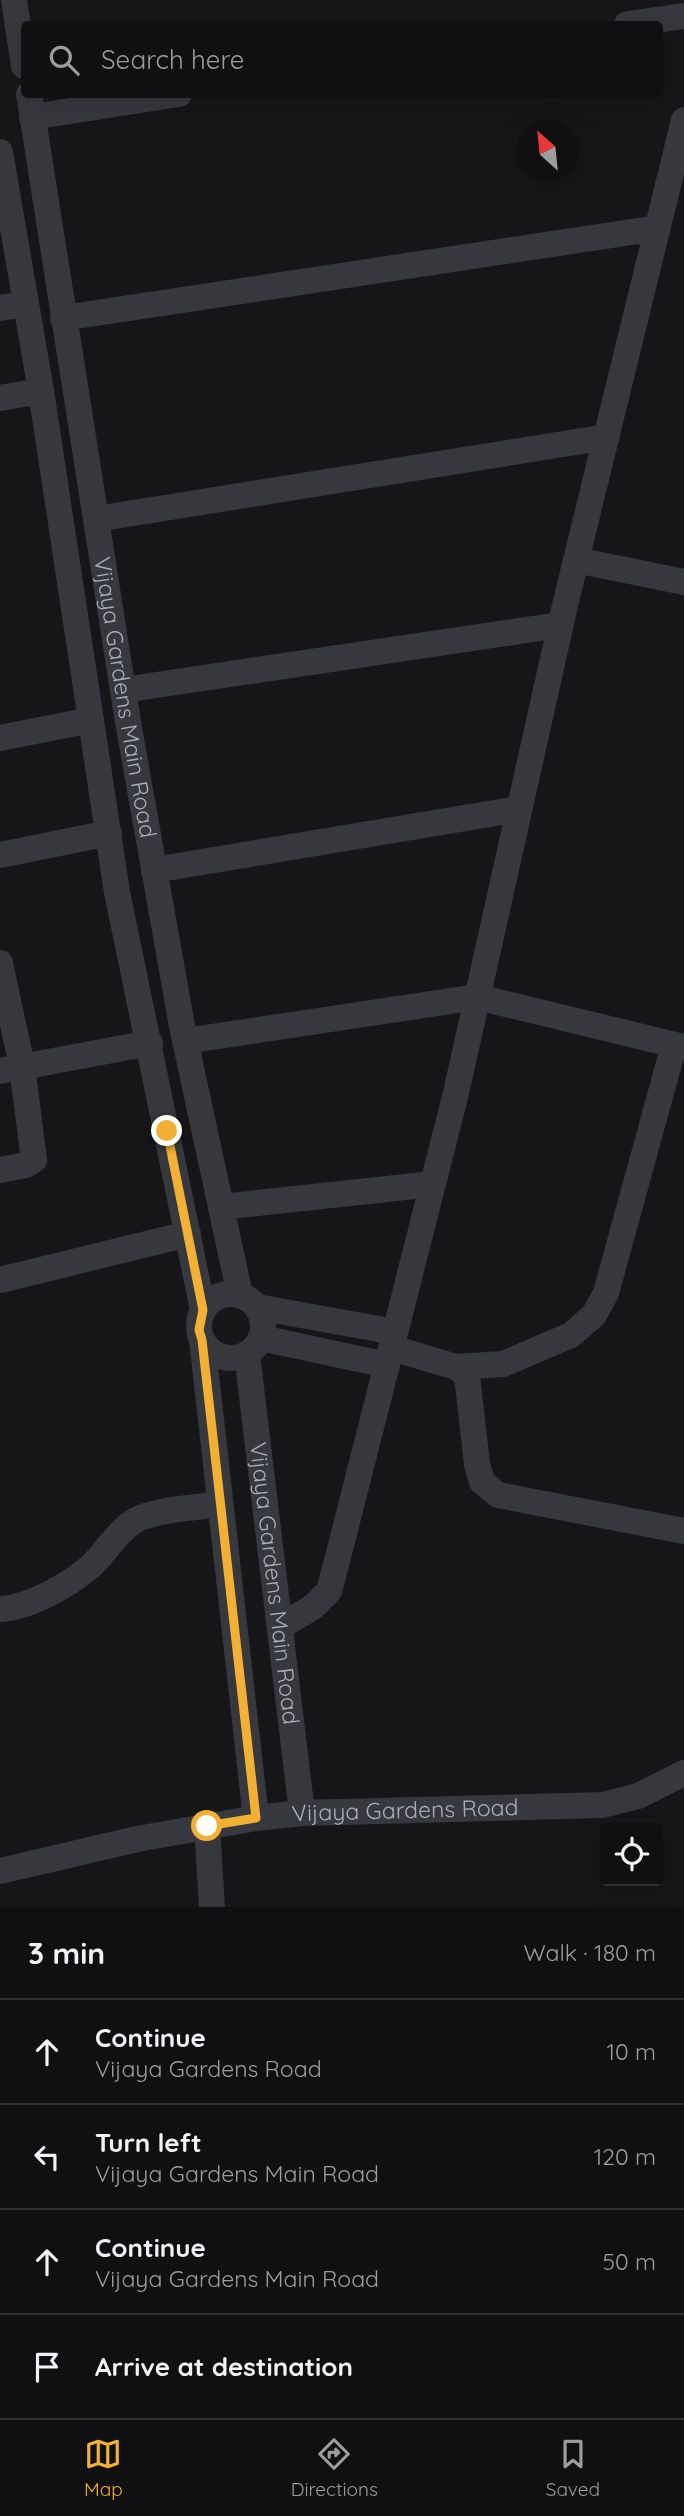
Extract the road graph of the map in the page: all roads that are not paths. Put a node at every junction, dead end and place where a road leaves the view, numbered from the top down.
1 (14, 0) edge
2 (684, 16) edge
3 (648, 21) edge
4 (21, 46) edge
5 (129, 98) edge
6 (31, 106) edge
7 (683, 125) edge
8 (0, 152) edge
9 (658, 228) junction
10 (26, 304) junction
11 (0, 308) edge
12 (63, 318) junction
13 (41, 391) junction
14 (0, 398) edge
15 (607, 437) junction
16 (96, 519) junction
17 (576, 560) junction
18 (684, 582) edge
19 (560, 625) junction
20 (123, 690) junction
21 (91, 720) junction
22 (0, 738) edge
23 (519, 809) junction
24 (109, 833) junction
25 (0, 855) edge
26 (154, 870) junction
27 (0, 962) edge
28 (477, 997) junction
29 (185, 1041) junction
30 (150, 1043) junction
31 (679, 1046) edge
32 (11, 1068) edge
33 (0, 1170) edge
34 (433, 1184) junction
35 (221, 1207) junction
36 (188, 1234) junction
37 (0, 1280) edge
38 (248, 1301) junction
39 (203, 1310) junction
40 (202, 1340) junction
41 (254, 1346) junction
42 (391, 1348) junction
43 (456, 1367) junction
44 (220, 1504) junction
45 (684, 1531) edge
46 (0, 1609) edge
47 (281, 1626) junction
48 (684, 1773) edge
49 (302, 1814) junction
50 (256, 1818) junction
51 (207, 1826) junction
52 (0, 1871) edge
53 (212, 1907) edge

1 - 4 street
2 - 3 street
5 - 6 street
6 - 12 street, Vijaya Gardens Main Road
7 - 9 street
8 - 10 street, Vijaya Gardens Main Road
9 - 12 street
9 - 15 street
10 - 11 street
10 - 13 street, Vijaya Gardens Main Road
12 - 16 street, Vijaya Gardens Main Road
13 - 14 street
13 - 21 street, Vijaya Gardens Main Road
15 - 16 street
15 - 17 street
16 - 20 street, Vijaya Gardens Main Road
17 - 18 street
17 - 19 street
19 - 20 street
19 - 23 street
20 - 26 street, Vijaya Gardens Main Road
21 - 22 street
21 - 24 street, Vijaya Gardens Main Road
23 - 26 street
23 - 28 street
24 - 25 street
24 - 30 street, Vijaya Gardens Main Road
26 - 29 street, Vijaya Gardens Main Road
27 - 32 street
28 - 29 street
28 - 31 street
28 - 34 street
29 - 35 street, Vijaya Gardens Main Road
30 - 32 street
30 - 36 street, Vijaya Gardens Main Road
31 - 43 street
32 - 33 street
34 - 35 street
34 - 42 street
35 - 38 street, Vijaya Gardens Main Road
36 - 37 street
36 - 39 street, Vijaya Gardens Main Road
38 - 39 street
38 - 41 street
38 - 42 street
39 - 40 street
40 - 41 street
40 - 44 street, Vijaya Gardens Main Road
41 - 42 street
41 - 47 street, Vijaya Gardens Main Road
42 - 43 street
42 - 47 street
43 - 45 street
44 - 46 street
44 - 50 street, Vijaya Gardens Main Road
47 - 49 street, Vijaya Gardens Main Road
48 - 49 street, Vijaya Gardens Road
49 - 50 street, Vijaya Gardens Road
50 - 51 street, Vijaya Gardens Road
51 - 52 street, Vijaya Gardens Road
51 - 53 street

